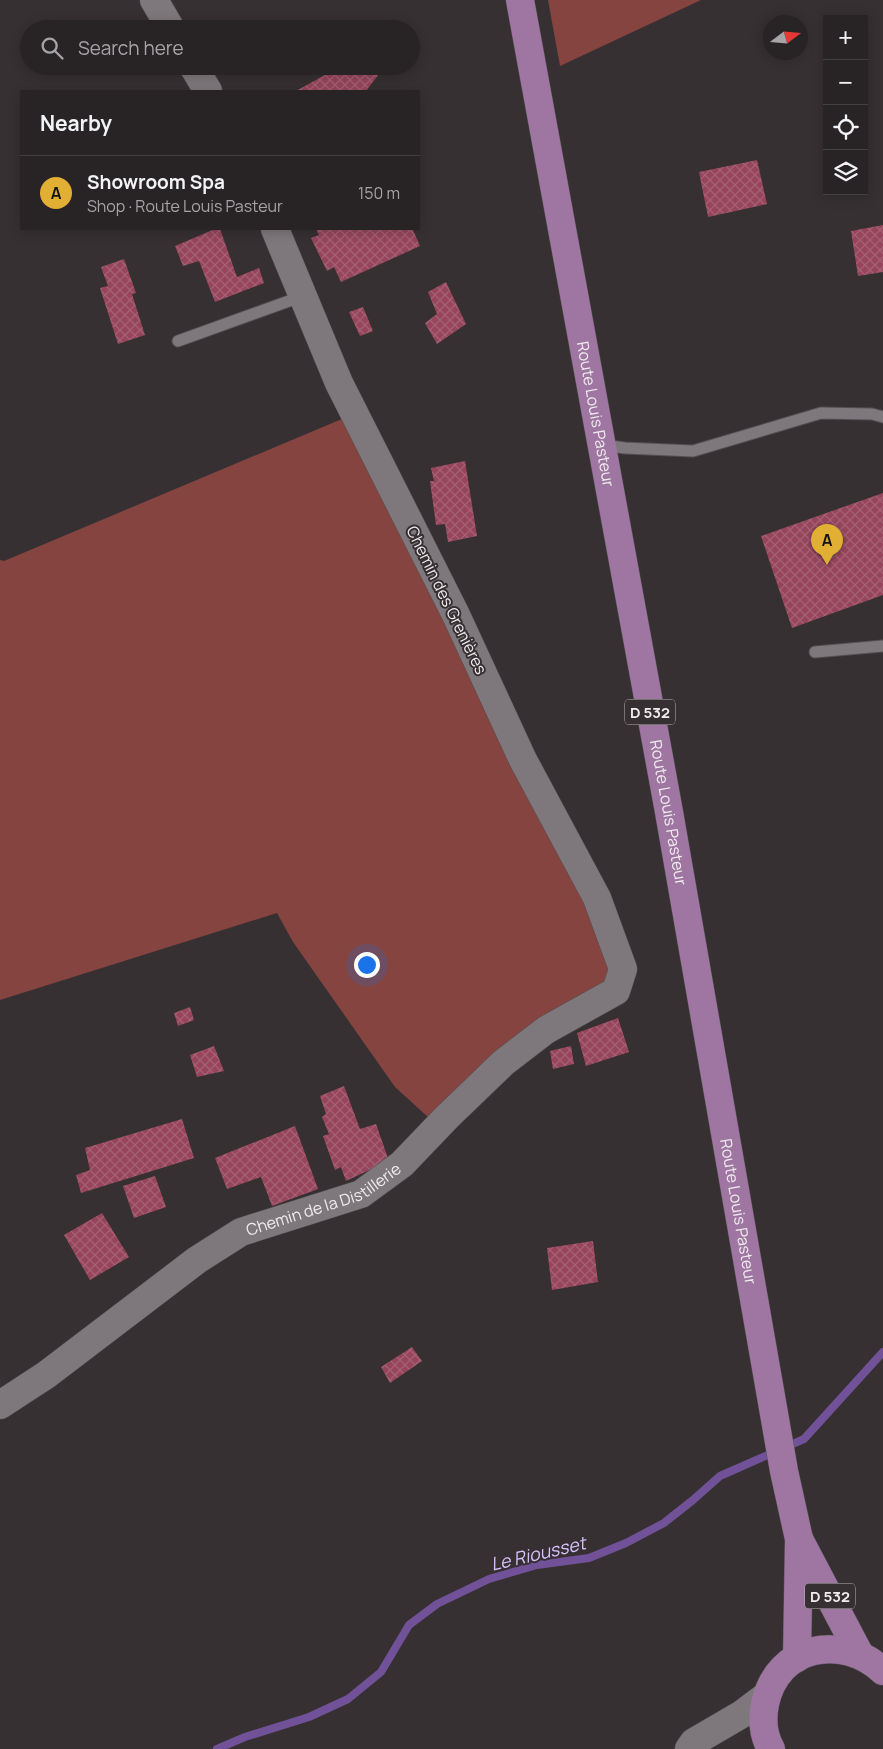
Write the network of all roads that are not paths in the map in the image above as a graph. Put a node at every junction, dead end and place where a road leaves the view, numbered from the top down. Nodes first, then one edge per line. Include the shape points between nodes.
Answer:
1 (154, 0) edge
2 (520, 0) edge
3 (166, 20) edge
4 (198, 75) edge
5 (207, 90) edge
6 (275, 230) edge
7 (303, 296) junction
8 (178, 341) dead end
9 (883, 417) edge
10 (601, 445) junction
11 (883, 646) edge
12 (815, 652) dead end
13 (623, 969) joint
14 (0, 1405) edge
15 (799, 1539) junction
16 (860, 1655) junction
17 (797, 1658) junction
18 (883, 1671) edge
19 (766, 1696) junction
20 (689, 1749) edge
21 (771, 1749) edge

1 - 3 street
2 - 10 main road, Route Louis Pasteur / D 532
4 - 5 street
6 - 7 street, Chemin des Grenières
7 - 8 lane
7 - 13 street, Chemin des Grenières via 339,384 456,615 523,760 597,898
9 - 10 lane via 821,413 693,451
10 - 15 main road, Route Louis Pasteur / D 532 via 784,1471
11 - 12 lane
13 - 14 street, Chemin de la Distillerie via 616,990 546,1030 502,1063 402,1164 361,1194 241,1232 197,1260 46,1375
15 - 16 main road, Route Louis Pasteur / D 532
15 - 17 main road, Route Louis Pasteur / D 532
16 - 17 main road via 828,1649 812,1651
16 - 18 main road
17 - 19 main road via 783,1668
19 - 20 street via 694,1742
19 - 21 main road via 764,1728

